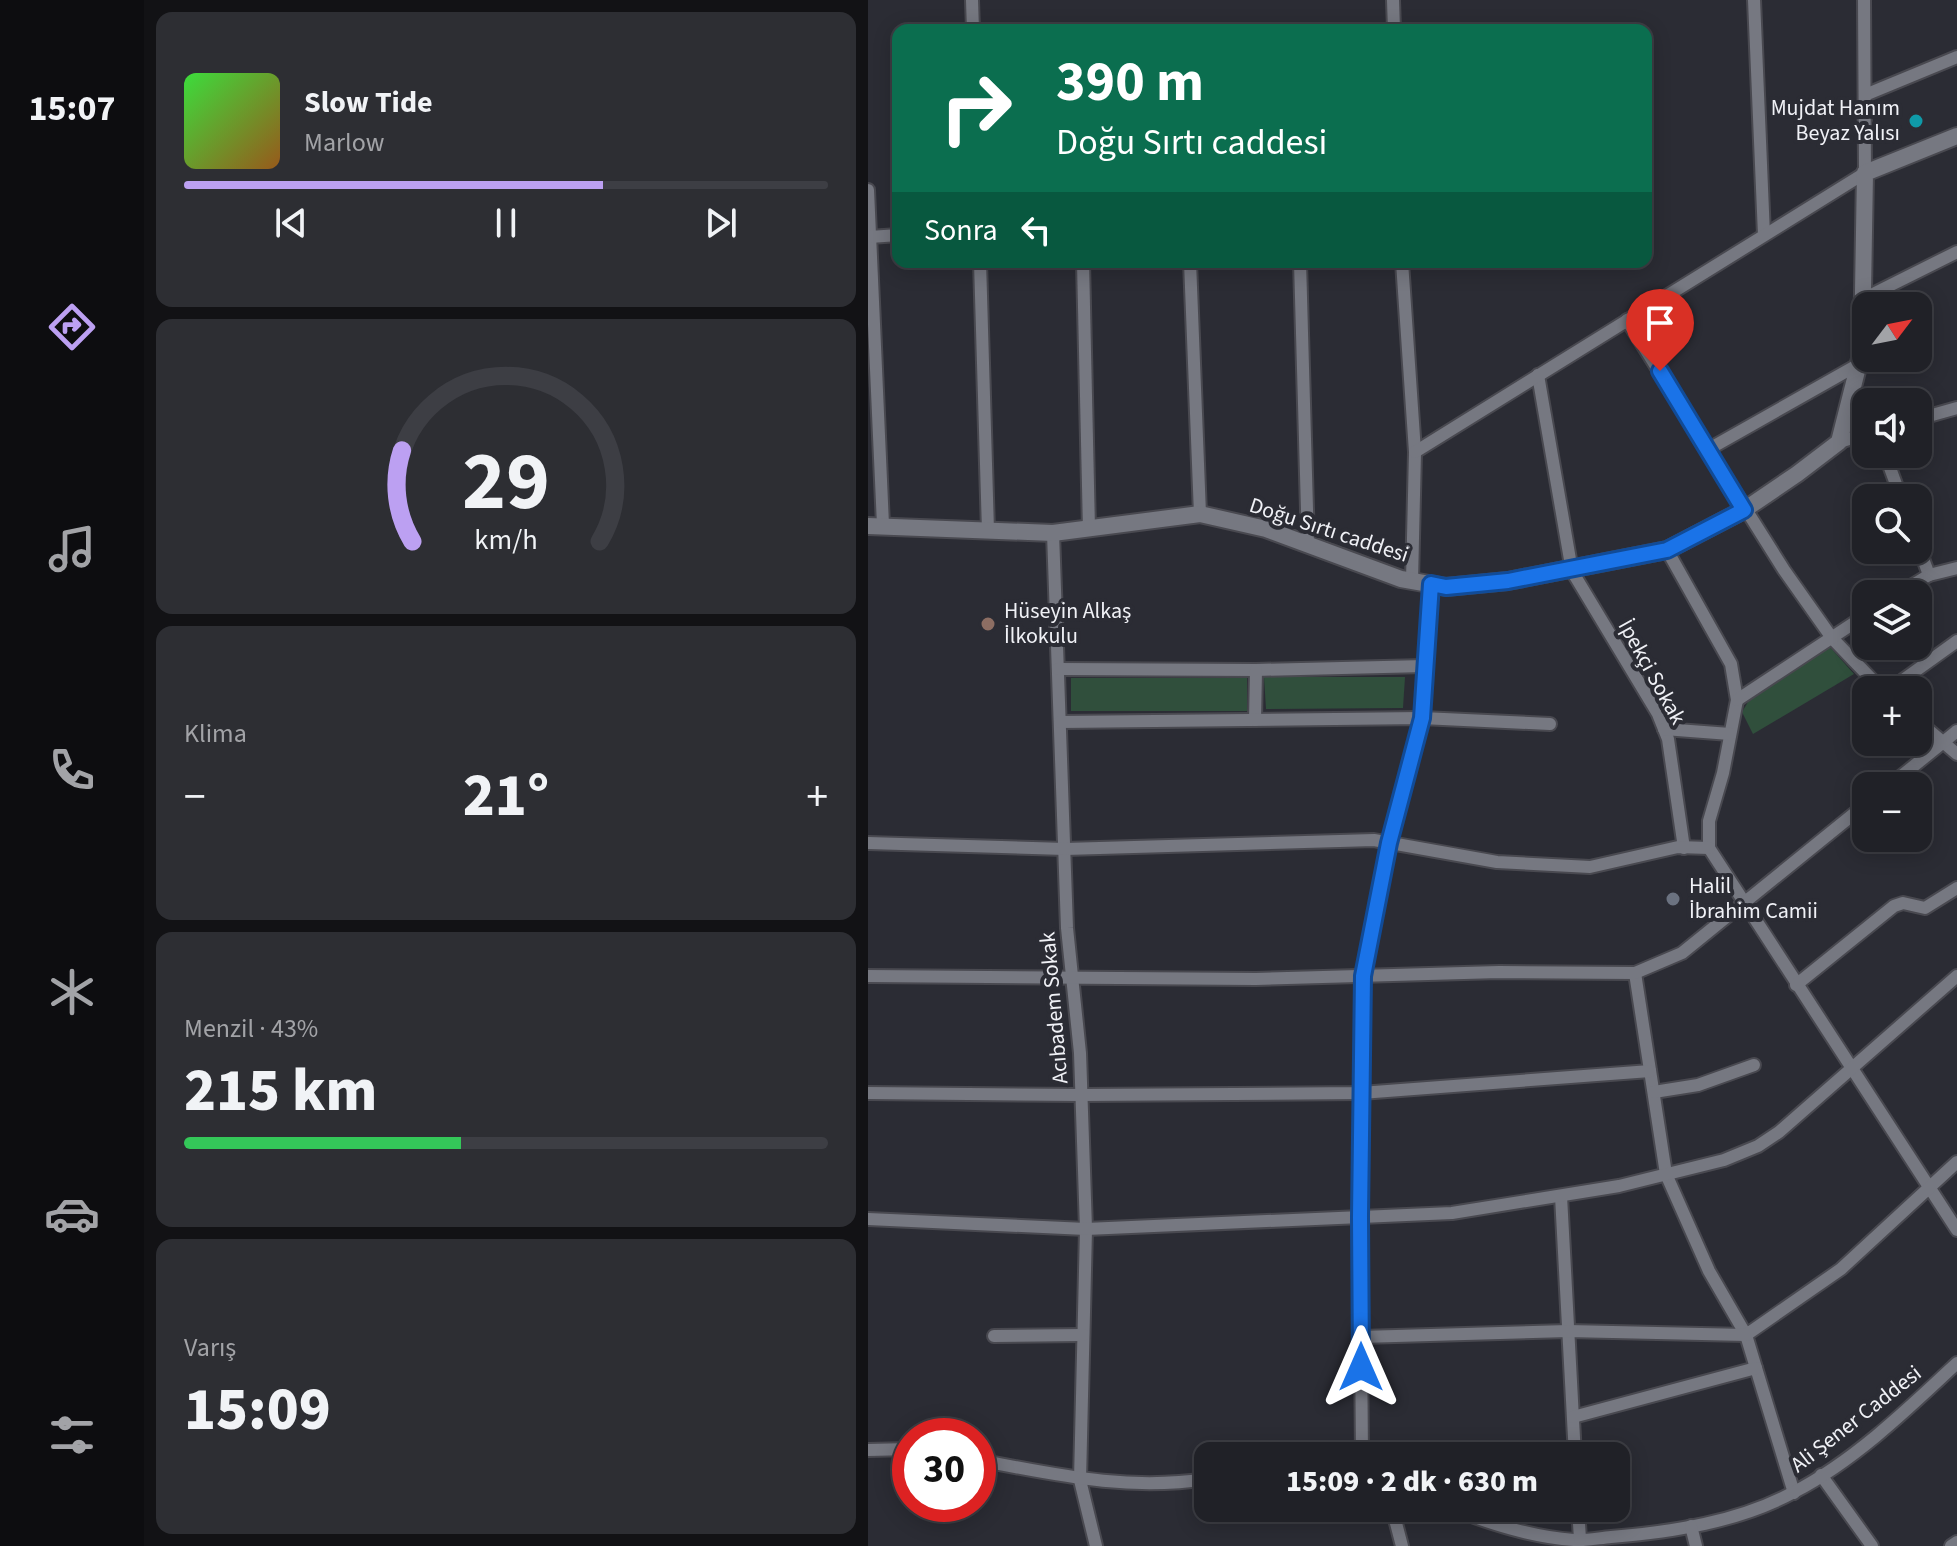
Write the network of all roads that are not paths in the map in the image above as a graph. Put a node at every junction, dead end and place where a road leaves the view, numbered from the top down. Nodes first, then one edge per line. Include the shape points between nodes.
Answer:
1 (972, 0) edge
2 (1393, 0) edge
3 (1754, 0) edge
4 (1864, 0) edge
5 (973, 24) edge
6 (1394, 24) edge
7 (1957, 57) edge
8 (1865, 95) junction
9 (1957, 136) edge
10 (1865, 173) junction
11 (868, 190) edge
12 (892, 235) edge
13 (1764, 235) junction
14 (870, 237) junction
15 (1957, 252) edge
16 (980, 268) edge
17 (1083, 268) edge
18 (1190, 268) edge
19 (1300, 268) edge
20 (1402, 268) edge
21 (1863, 292) edge
22 (1877, 292) edge
23 (1627, 320) junction
24 (1852, 368) edge
25 (1858, 372) edge
26 (1538, 375) junction
27 (873, 402) edge
28 (1957, 408) edge
29 (1932, 415) edge
30 (1852, 438) edge
31 (1839, 442) junction
32 (1709, 449) junction
33 (1415, 452) junction
34 (1744, 510) junction
35 (1200, 514) junction
36 (876, 526) edge
37 (1089, 530) junction
38 (988, 531) junction
39 (1053, 533) junction
40 (1308, 545) junction
41 (1667, 550) junction
42 (1925, 564) edge
43 (1957, 568) edge
44 (1572, 571) junction
45 (1929, 575) junction
46 (1921, 580) edge
47 (1412, 581) junction
48 (1431, 584) junction
49 (1852, 624) edge
50 (1832, 638) junction
51 (1957, 641) edge
52 (1425, 666) junction
53 (1058, 669) junction
54 (1256, 670) junction
55 (1869, 676) edge
56 (1908, 676) edge
57 (1737, 700) junction
58 (1422, 718) junction
59 (1255, 720) junction
60 (1060, 722) junction
61 (1550, 724) dead end
62 (1664, 729) junction
63 (1957, 731) edge
64 (1932, 733) edge
65 (1730, 734) junction
66 (1943, 742) junction
67 (1957, 754) edge
68 (1906, 772) edge
69 (1852, 815) edge
70 (868, 843) edge
71 (1389, 843) junction
72 (1684, 848) junction
73 (1709, 848) junction
74 (1065, 849) junction
75 (1957, 888) edge
76 (1743, 904) junction
77 (1635, 973) junction
78 (868, 976) edge
79 (1363, 976) junction
80 (1957, 976) edge
81 (1073, 977) junction
82 (1796, 985) junction
83 (1754, 1065) dead end
84 (1850, 1068) junction
85 (1650, 1071) junction
86 (1654, 1092) junction
87 (868, 1093) edge
88 (1361, 1093) junction
89 (1081, 1095) junction
90 (1957, 1162) edge
91 (1666, 1174) junction
92 (1928, 1187) junction
93 (1561, 1196) junction
94 (1360, 1217) junction
95 (868, 1220) edge
96 (1086, 1229) junction
97 (1957, 1230) edge
98 (1568, 1331) junction
99 (1083, 1335) junction
100 (1746, 1335) junction
101 (994, 1336) dead end
102 (1361, 1337) junction
103 (1957, 1363) edge
104 (1756, 1368) junction
105 (1573, 1417) junction
106 (1362, 1442) edge
107 (1574, 1442) edge
108 (892, 1449) edge
109 (868, 1450) edge
110 (996, 1464) edge
111 (1821, 1475) junction
112 (1080, 1480) junction
113 (1194, 1481) edge
114 (1794, 1493) junction
115 (1396, 1522) edge
116 (1485, 1522) edge
117 (1579, 1522) edge
118 (1691, 1526) junction
119 (1580, 1539) junction
120 (1957, 1542) edge
121 (1096, 1546) edge
122 (1402, 1546) edge
123 (1696, 1546) edge
124 (1872, 1546) edge
125 (1951, 1546) edge

1 - 5 street
2 - 6 street
3 - 13 street
4 - 8 street
7 - 8 street
8 - 10 street
9 - 10 street
10 - 13 street
10 - 21 street
11 - 14 street
12 - 14 street
13 - 23 street
14 - 27 street
15 - 22 street
16 - 38 street
17 - 37 street
18 - 35 street
19 - 40 street
20 - 33 street
23 - 26 street
23 - 32 street
24 - 32 street
25 - 31 street
26 - 33 street
26 - 44 street
27 - 36 street
28 - 29 street
30 - 31 street
31 - 34 street, Doğu Sırtı caddesi
32 - 34 street
33 - 47 street
34 - 41 street, Doğu Sırtı caddesi
34 - 50 street
35 - 37 street, Doğu Sırtı caddesi
35 - 40 street, Doğu Sırtı caddesi
36 - 38 street, Doğu Sırtı caddesi
37 - 39 street, Doğu Sırtı caddesi
38 - 39 street, Doğu Sırtı caddesi
39 - 53 street, Acıbadem Sokak
40 - 47 street, Doğu Sırtı caddesi
41 - 44 street, Doğu Sırtı caddesi
41 - 57 street via 1731,664
42 - 45 street
43 - 45 street
44 - 48 street, Doğu Sırtı caddesi via 1446,587
44 - 62 street, İpekçi Sokak
45 - 46 street
47 - 48 street, Doğu Sırtı caddesi
48 - 52 street
49 - 50 street
50 - 55 street
50 - 57 street
51 - 56 street
52 - 54 street
52 - 58 street
53 - 54 street
53 - 60 street, Acıbadem Sokak
54 - 59 street
57 - 65 street
58 - 59 street
58 - 61 street
58 - 71 street
59 - 60 street
60 - 74 street, Acıbadem Sokak
62 - 65 street
62 - 72 street, İpekçi Sokak
63 - 66 street
64 - 66 street
65 - 73 street via 1709,821
66 - 67 street
66 - 68 street
69 - 76 street
70 - 74 street
71 - 72 street via 1497,862 1590,867
71 - 74 street
71 - 79 street
72 - 73 street
73 - 76 street
74 - 81 street, Acıbadem Sokak
75 - 82 street via 1925,908 1894,906
76 - 77 street via 1682,953
76 - 82 street
77 - 79 street
77 - 85 street
78 - 81 street
79 - 81 street
79 - 88 street
80 - 84 street
81 - 89 street, Acıbadem Sokak
82 - 84 street
83 - 86 street via 1698,1085
84 - 91 street via 1758,1146
84 - 92 street
85 - 86 street
85 - 88 street
86 - 91 street
87 - 89 street
88 - 89 street
88 - 94 street
89 - 96 street, Acıbadem Sokak
90 - 92 street
91 - 93 street
91 - 100 street via 1709,1271
92 - 97 street
92 - 100 street via 1841,1269
93 - 94 street via 1452,1213
93 - 98 street
94 - 96 street
94 - 102 street
95 - 96 street
96 - 99 street, Acıbadem Sokak
98 - 100 street
98 - 102 street
98 - 105 street
99 - 101 street
99 - 112 street, Acıbadem Sokak
100 - 104 street
102 - 106 street
103 - 111 street, Ali Şener Caddesi
104 - 105 street
104 - 114 street
105 - 107 street
108 - 109 street
110 - 112 street
111 - 114 street, Ali Şener Caddesi
111 - 124 street
112 - 113 street via 1167,1485
112 - 121 street, Acıbadem Sokak
114 - 118 street, Ali Şener Caddesi
115 - 122 street
116 - 119 street, Ali Şener Caddesi
117 - 119 street
118 - 119 street, Ali Şener Caddesi
118 - 123 street
120 - 125 street

